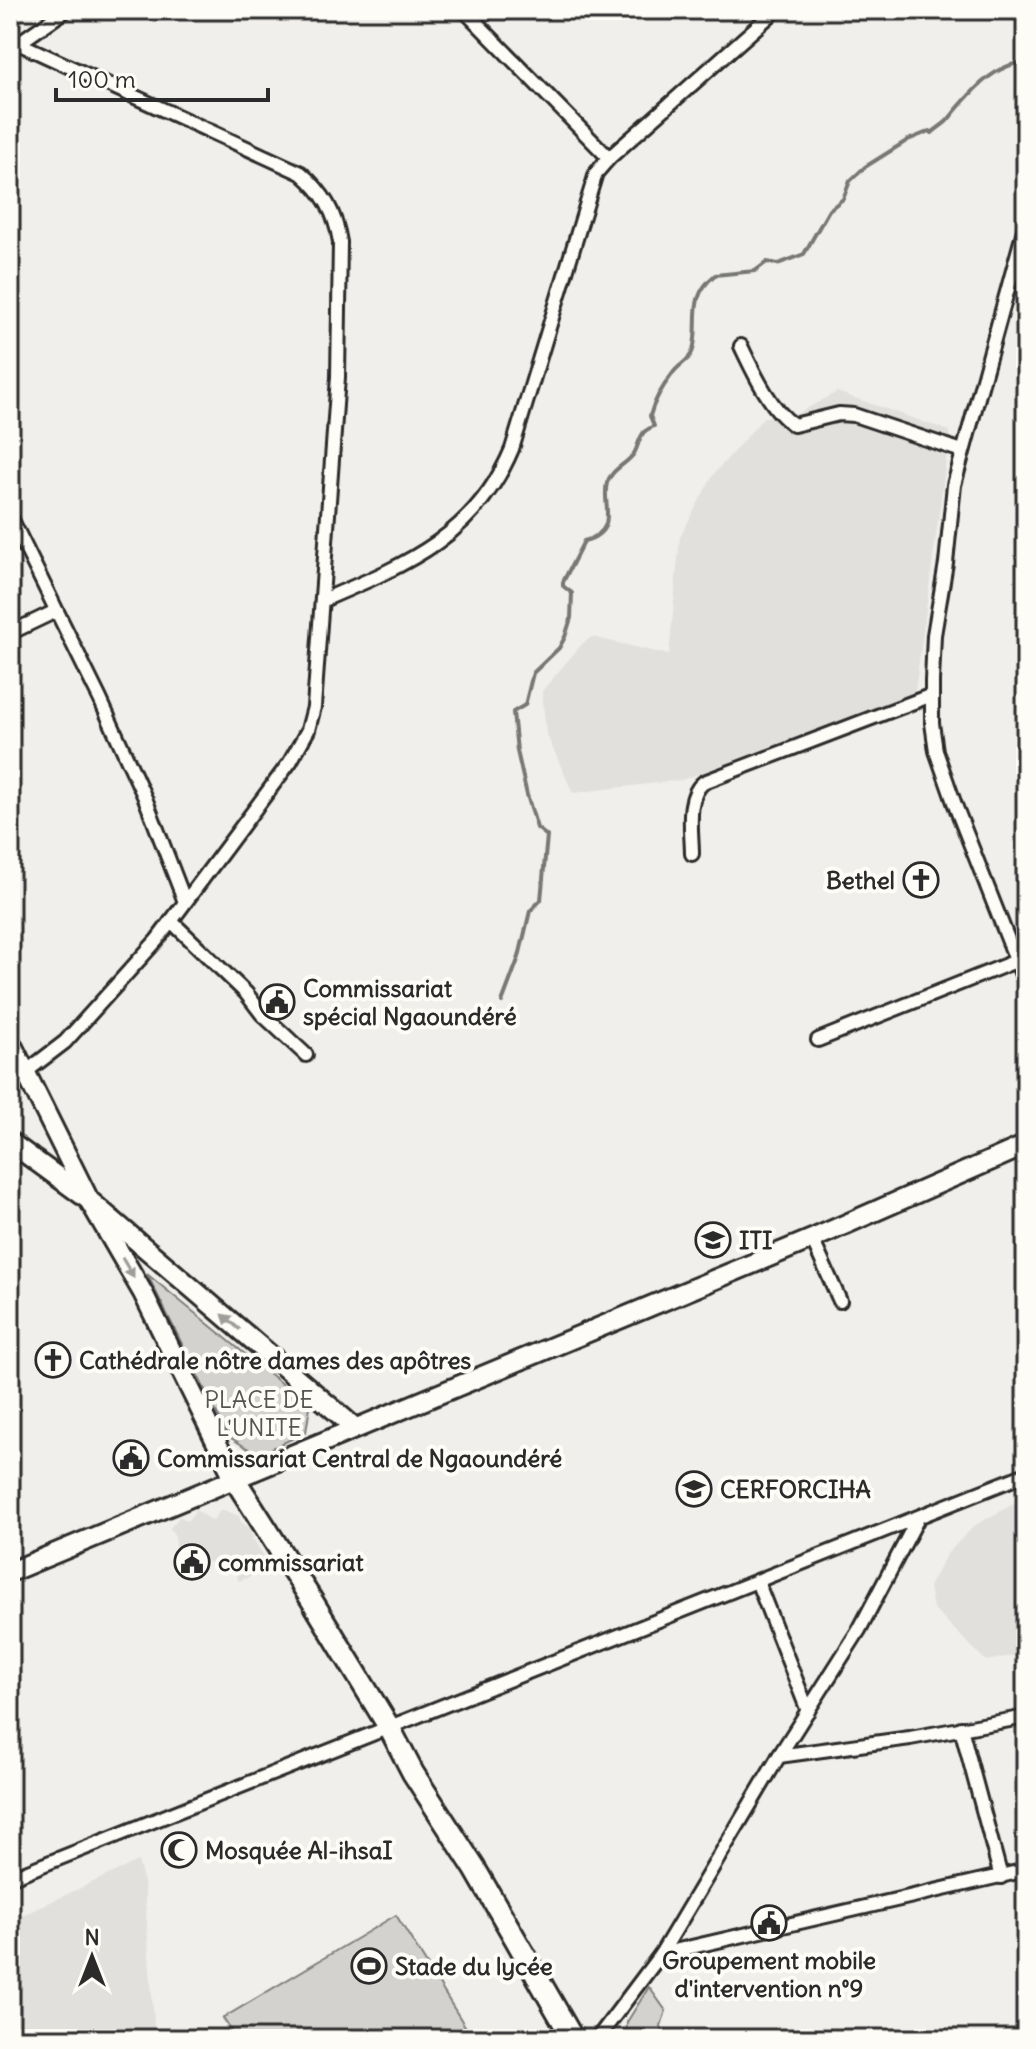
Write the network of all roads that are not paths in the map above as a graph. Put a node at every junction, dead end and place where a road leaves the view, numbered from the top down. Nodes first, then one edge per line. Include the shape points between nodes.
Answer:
1 (66, 10) edge
2 (464, 10) edge
3 (776, 10) edge
4 (15, 47) edge
5 (609, 158) junction
6 (1026, 223) edge
7 (741, 346) dead end
8 (962, 451) junction
9 (10, 516) edge
10 (323, 600) junction
11 (56, 611) junction
12 (10, 633) edge
13 (932, 695) junction
14 (692, 854) dead end
15 (185, 902) junction
16 (171, 921) junction
17 (1016, 961) junction
18 (1026, 985) edge
19 (818, 1040) dead end
20 (10, 1041) edge
21 (306, 1055) dead end
22 (17, 1078) edge
23 (10, 1142) edge
24 (1026, 1145) edge
25 (89, 1200) junction
26 (812, 1239) junction
27 (840, 1301) dead end
28 (354, 1427) junction
29 (1026, 1474) edge
30 (234, 1478) junction
31 (918, 1518) junction
32 (10, 1572) edge
33 (757, 1581) junction
34 (808, 1711) junction
35 (1026, 1717) edge
36 (389, 1727) junction
37 (961, 1728) junction
38 (779, 1756) junction
39 (1026, 1870) edge
40 (1001, 1877) junction
41 (10, 1878) edge
42 (661, 1954) junction
43 (600, 2038) edge
44 (573, 2039) edge

1 - 4 street
2 - 5 street
3 - 5 street
4 - 10 street via 301,173 330,205 340,242 338,377
5 - 10 street via 588,194 512,449 491,491 457,528 425,552
6 - 8 street
7 - 8 street via 757,379 794,425 854,415
8 - 13 street via 934,635
9 - 11 street
10 - 15 street via 308,730
11 - 12 street
11 - 15 street via 145,798
13 - 14 street via 704,782 692,798
13 - 17 street via 936,751
15 - 16 street
16 - 21 street
16 - 22 street via 65,1042
17 - 18 street
17 - 19 street
20 - 22 main road
22 - 25 main road
23 - 25 main road
24 - 26 main road
28 -> 25 main road
25 -> 30 main road via 143,1293
26 - 27 street
26 - 28 main road
28 - 30 main road
29 - 31 street
30 - 32 main road
30 - 36 main road
31 - 33 street
31 - 34 street via 859,1630
33 - 34 street
33 - 36 street
34 - 38 street
35 - 37 street
36 - 41 street
36 - 44 main road
37 - 38 street
37 - 40 street
38 - 42 street
39 - 40 street
40 - 42 street
42 - 43 street

